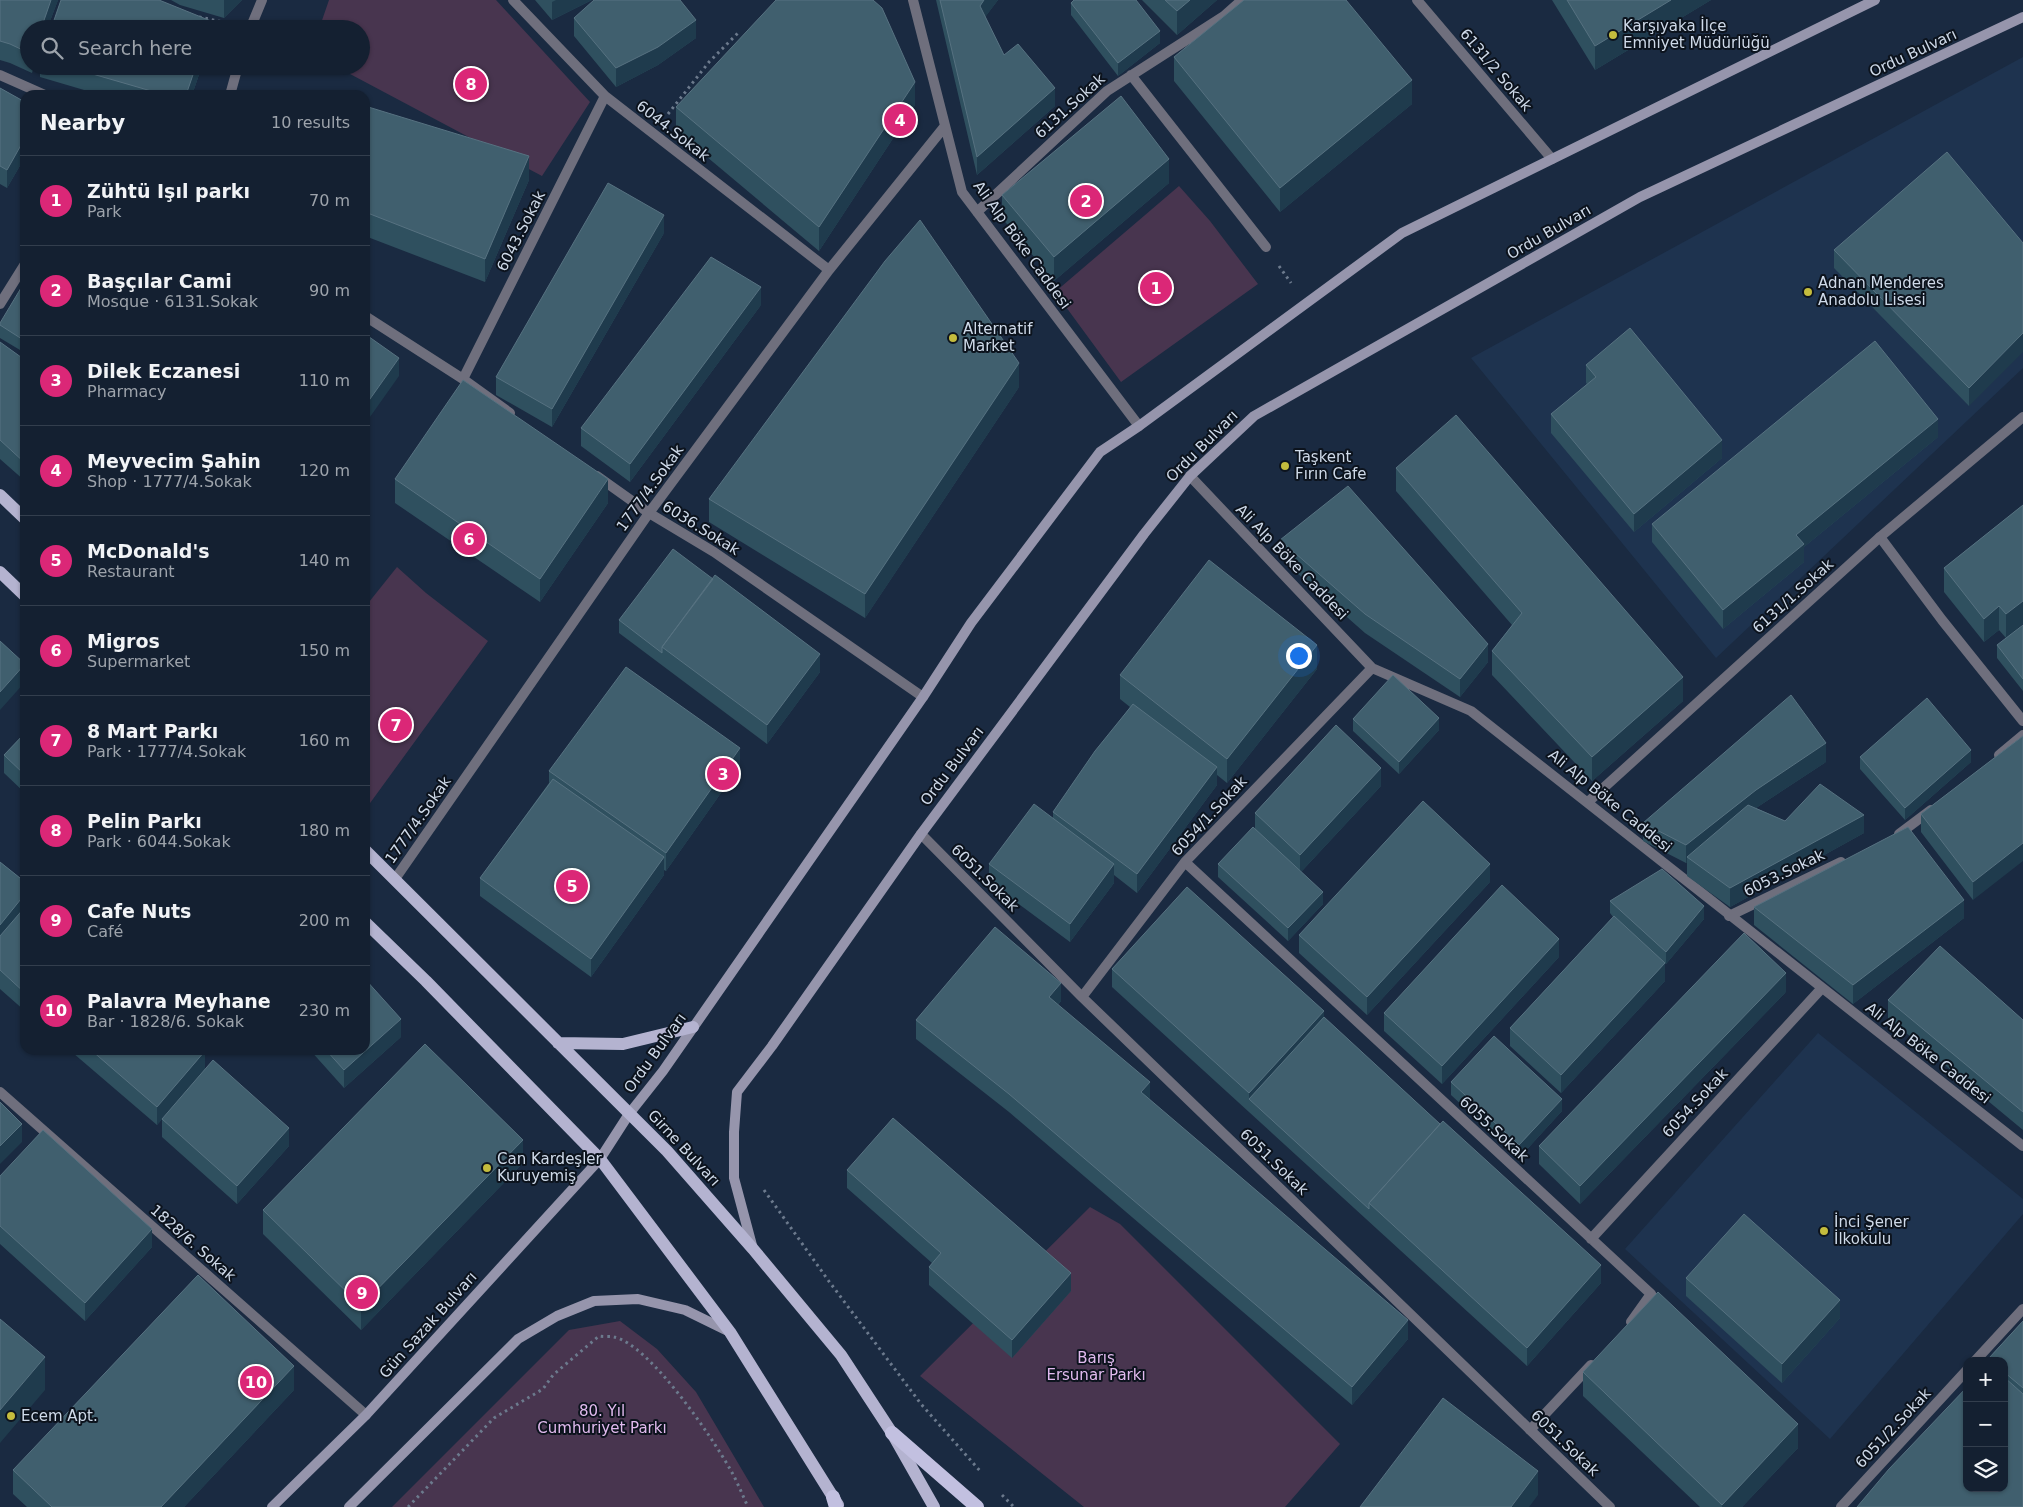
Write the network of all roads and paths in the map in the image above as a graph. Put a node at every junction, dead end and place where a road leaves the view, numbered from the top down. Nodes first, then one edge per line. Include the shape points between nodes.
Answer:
1 (262, 0) edge
2 (512, 0) edge
3 (914, 0) edge
4 (1242, 0) edge
5 (1417, 0) edge
6 (1875, 0) edge
7 (192, 16) edge
8 (2023, 18) edge
9 (210, 20) edge
10 (254, 20) edge
11 (738, 33) dead end
12 (0, 75) edge
13 (236, 75) edge
14 (1131, 75) junction
15 (33, 90) edge
16 (231, 90) edge
17 (605, 96) junction
18 (945, 126) junction
19 (652, 134) junction
20 (1552, 159) junction
21 (977, 212) junction
22 (1266, 247) joint
23 (829, 270) junction
24 (20, 272) edge
25 (1305, 303) junction
26 (0, 304) edge
27 (370, 319) edge
28 (463, 379) junction
29 (2023, 418) edge
30 (520, 420) edge
31 (1139, 426) junction
32 (592, 472) edge
33 (1190, 476) junction
34 (0, 495) edge
35 (648, 513) junction
36 (20, 514) edge
37 (1880, 537) junction
38 (0, 572) edge
39 (20, 591) edge
40 (1372, 668) junction
41 (923, 697) junction
42 (2023, 721) edge
43 (2023, 735) edge
44 (1993, 759) edge
45 (1941, 801) edge
46 (1588, 802) junction
47 (921, 834) junction
48 (1887, 840) edge
49 (370, 855) edge
50 (1852, 857) edge
51 (1185, 862) junction
52 (395, 879) junction
53 (1729, 916) junction
54 (370, 927) edge
55 (1822, 988) junction
56 (1082, 997) junction
57 (693, 1027) junction
58 (558, 1043) junction
59 (0, 1092) edge
60 (629, 1114) junction
61 (2023, 1146) edge
62 (600, 1159) junction
63 (734, 1166) junction
64 (1591, 1239) junction
65 (754, 1249) junction
66 (2023, 1309) edge
67 (1624, 1330) edge
68 (730, 1332) junction
69 (1979, 1357) edge
70 (1597, 1358) edge
71 (1963, 1374) edge
72 (366, 1415) junction
73 (1530, 1430) junction
74 (892, 1433) junction
75 (985, 1477) dead end
76 (998, 1492) dead end
77 (836, 1504) edge
78 (272, 1507) edge
79 (349, 1507) edge
80 (408, 1507) edge
81 (748, 1507) edge
82 (934, 1507) edge
83 (977, 1507) edge
84 (1014, 1507) edge
85 (1610, 1507) edge
86 (1841, 1507) edge

1 - 10 street
2 - 17 street, 6044.Sokak
3 - 18 street, Ali Alp Böke Caddesi
4 - 14 street, 6131.Sokak via 1224,16
5 - 20 street, 6131/2 Sokak
6 - 20 main road, Ordu Bulvarı
7 - 9 path
8 - 33 main road, Ordu Bulvarı via 1640,197 1254,416
11 - 19 path via 709,62
12 - 15 street
13 - 16 street
14 - 21 street, 6131.Sokak via 1107,90
14 - 22 street
17 - 19 street, 6044.Sokak
17 - 28 street, 6043.Sokak
18 - 21 street, Ali Alp Böke Caddesi via 962,192
18 - 23 street, 1777/4.Sokak
19 - 23 street, 6044.Sokak
20 - 25 main road, Ordu Bulvarı via 1402,233
21 - 31 street, Ali Alp Böke Caddesi
22 - 25 path
23 - 35 street, 1777/4.Sokak
24 - 26 street
25 - 31 main road, Ordu Bulvarı
27 - 28 street
28 - 30 street
29 - 37 street, 6131/1.Sokak
31 - 41 main road, Ordu Bulvarı via 1100,452 971,622
32 - 35 street, 6036.Sokak
33 - 40 street, Ali Alp Böke Caddesi
33 - 47 main road, Ordu Bulvarı via 1138,541
34 - 36 main road
35 - 41 street, 6036.Sokak via 714,552
35 - 52 street, 1777/4.Sokak
37 - 42 street
37 - 46 street, 6131/1.Sokak
38 - 39 main road
40 - 46 street, Ali Alp Böke Caddesi via 1470,710
40 - 51 street, 6054/1.Sokak
41 - 57 main road, Ordu Bulvarı
43 - 44 street
45 - 48 street via 1904,831
46 - 53 street, Ali Alp Böke Caddesi
47 - 56 street, 6051.Sokak
47 - 63 main road, Ordu Bulvarı via 737,1092
49 - 52 main road, Girne Bulvarı
50 - 53 street, 6053.Sokak
51 - 56 street, 6054/1.Sokak
51 - 64 street, 6055.Sokak
52 - 58 main road, Girne Bulvarı
53 - 55 street, Ali Alp Böke Caddesi
54 - 62 main road
55 - 61 street, Ali Alp Böke Caddesi
55 - 64 street, 6054.Sokak
56 - 73 street, 6051.Sokak
57 - 58 main road via 623,1044
57 - 60 main road, Ordu Bulvarı
58 - 60 main road, Girne Bulvarı
59 - 72 street, 1828/6. Sokak
60 - 62 main road, Ordu Bulvarı
60 - 65 main road, Girne Bulvarı via 667,1150
62 - 68 main road
62 - 72 main road, Gün Sazak Bulvarı
63 - 65 main road, Ordu Bulvarı via 734,1178
63 - 75 path via 762,1186 921,1404
64 - 67 street, 6055.Sokak via 1651,1294
65 - 74 main road, Girne Bulvarı via 841,1355
66 - 69 street
68 - 77 main road
68 - 79 main road via 685,1310 638,1299 594,1301 557,1316 518,1339
70 - 73 street
71 - 86 street, 6051/2.Sokak
72 - 78 main road, Gün Sazak Bulvarı
73 - 85 street, 6051.Sokak
74 - 82 main road, Girne Bulvarı
74 - 83 highway
76 - 84 path
80 - 81 path via 494,1418 543,1389 553,1375 583,1349 599,1336 607,1336 634,1347 664,1376 699,1420 730,1469

